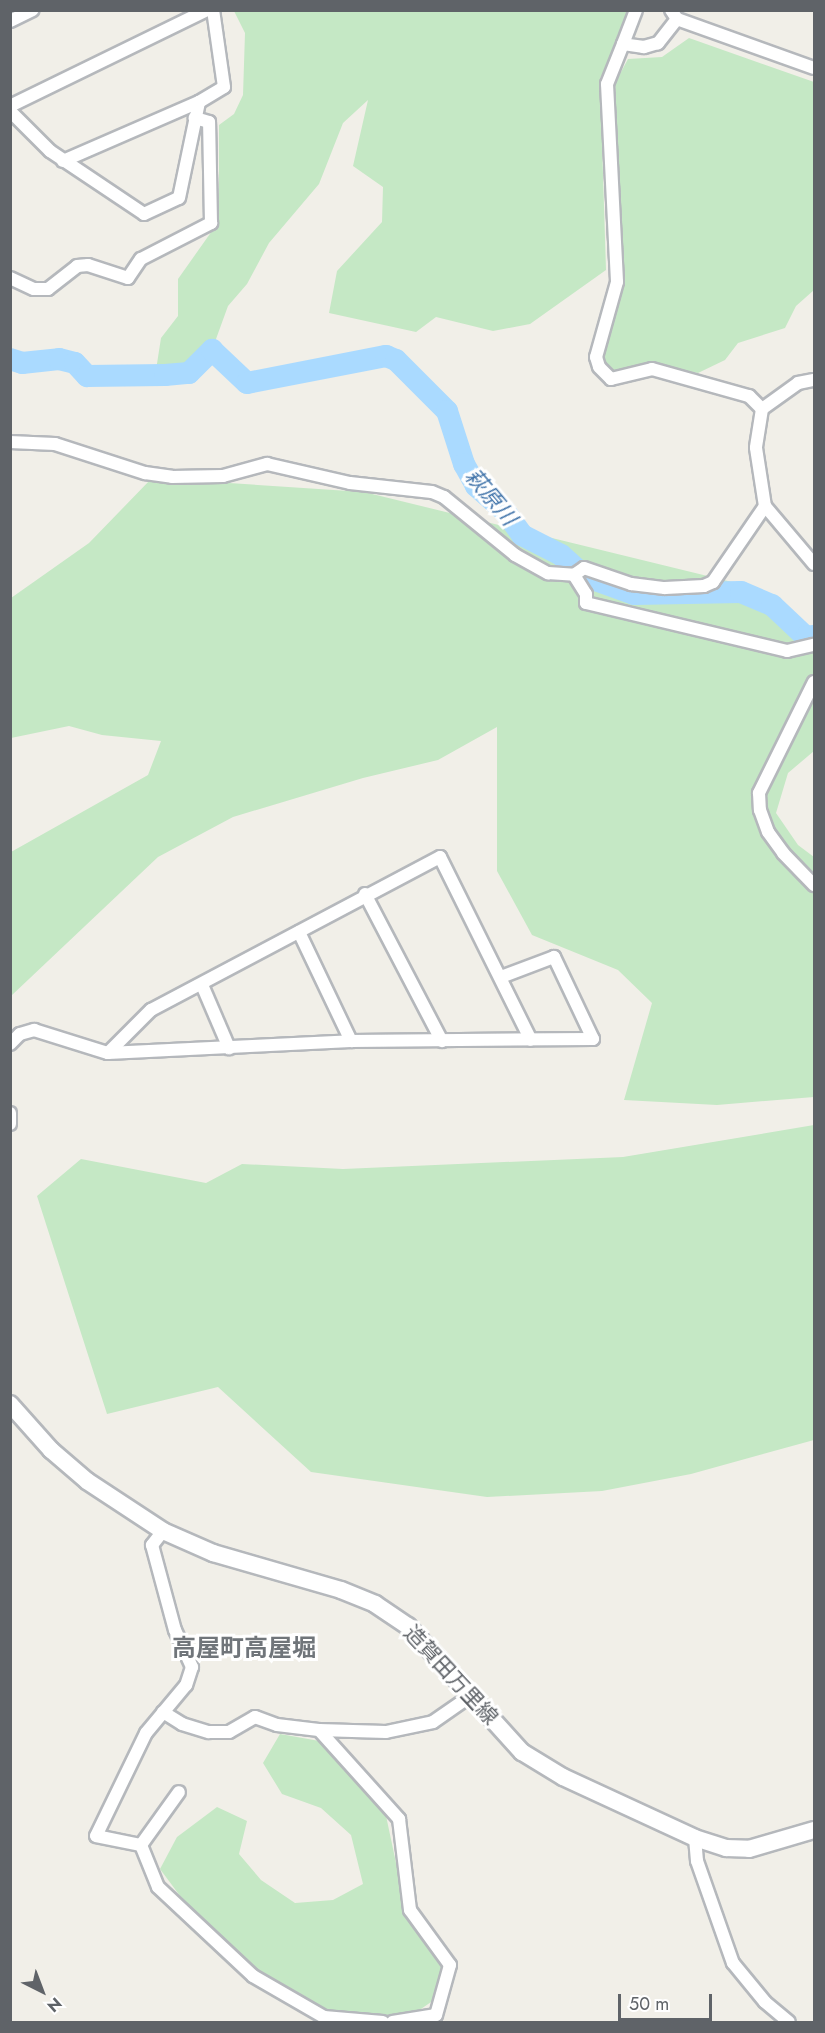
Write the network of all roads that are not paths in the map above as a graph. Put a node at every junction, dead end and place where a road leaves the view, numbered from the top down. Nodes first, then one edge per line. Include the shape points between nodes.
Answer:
1 (33, 10) edge
2 (207, 10) edge
3 (213, 10) edge
4 (636, 10) edge
5 (674, 15) edge
6 (10, 21) edge
7 (623, 44) junction
8 (814, 68) edge
9 (199, 102) junction
10 (10, 106) edge
11 (10, 111) edge
12 (195, 118) junction
13 (63, 161) junction
14 (10, 278) edge
15 (814, 380) edge
16 (762, 409) junction
17 (10, 442) edge
18 (765, 506) junction
19 (814, 564) edge
20 (579, 572) junction
21 (814, 645) edge
22 (814, 682) edge
23 (814, 885) edge
24 (365, 894) junction
25 (299, 932) junction
26 (501, 977) junction
27 (202, 985) junction
28 (531, 1040) junction
29 (351, 1041) junction
30 (442, 1041) junction
31 (10, 1044) edge
32 (229, 1048) junction
33 (108, 1053) junction
34 (10, 1113) edge
35 (10, 1124) edge
36 (10, 1404) edge
37 (163, 1531) junction
38 (469, 1697) junction
39 (163, 1712) junction
40 (319, 1730) junction
41 (179, 1792) dead end
42 (814, 1830) edge
43 (695, 1838) junction
44 (141, 1845) junction
45 (383, 2022) edge
46 (393, 2022) edge
47 (789, 2022) edge

1 - 6 street
2 - 10 street
3 - 9 street via 224,87
4 - 7 street
5 - 7 street via 658,43
5 - 8 street
7 - 16 street via 607,84 617,282 598,344 599,368 611,379 652,369 673,374 749,396
9 - 12 street
9 - 13 street
11 - 13 street
12 - 13 street via 179,198 144,214
12 - 14 street via 209,122 211,223 141,259 128,278 88,265 78,266 48,289 34,290
15 - 16 street via 798,383
16 - 18 street via 756,448
17 - 20 street via 55,444 145,473 172,477 224,476 267,464 350,483 432,492 516,555 548,573
18 - 19 street
18 - 20 street via 720,573 704,586 665,588
20 - 21 street via 586,603 787,651
22 - 23 street via 759,793 768,831 783,854
24 - 25 street
24 - 26 street via 440,856
24 - 30 street
25 - 27 street
25 - 29 street
26 - 28 street
26 - 28 street via 554,957 593,1039
27 - 32 street
27 - 33 street via 151,1010
28 - 30 street
29 - 30 street
29 - 32 street
31 - 33 street via 20,1034 34,1030
32 - 33 street
34 - 35 street
36 - 37 main road, 造賀田万里線 via 51,1450 87,1481
37 - 38 main road, 造賀田万里線 via 213,1553 341,1590 375,1604 408,1626
37 - 39 street via 152,1545 175,1630 192,1667 186,1685
38 - 40 street via 447,1715 412,1729
38 - 43 main road, 造賀田万里線 via 522,1752 563,1777
39 - 40 street via 182,1724 209,1731 229,1732 255,1717 277,1725
39 - 44 street via 146,1733 96,1836
40 - 46 street via 399,1819 410,1910 450,1965 436,2015
41 - 44 street
42 - 43 main road, 造賀田万里線 via 749,1849 726,1848
43 - 47 street via 697,1861 733,1963 765,2002
44 - 45 street via 158,1887 253,1976 324,2016

